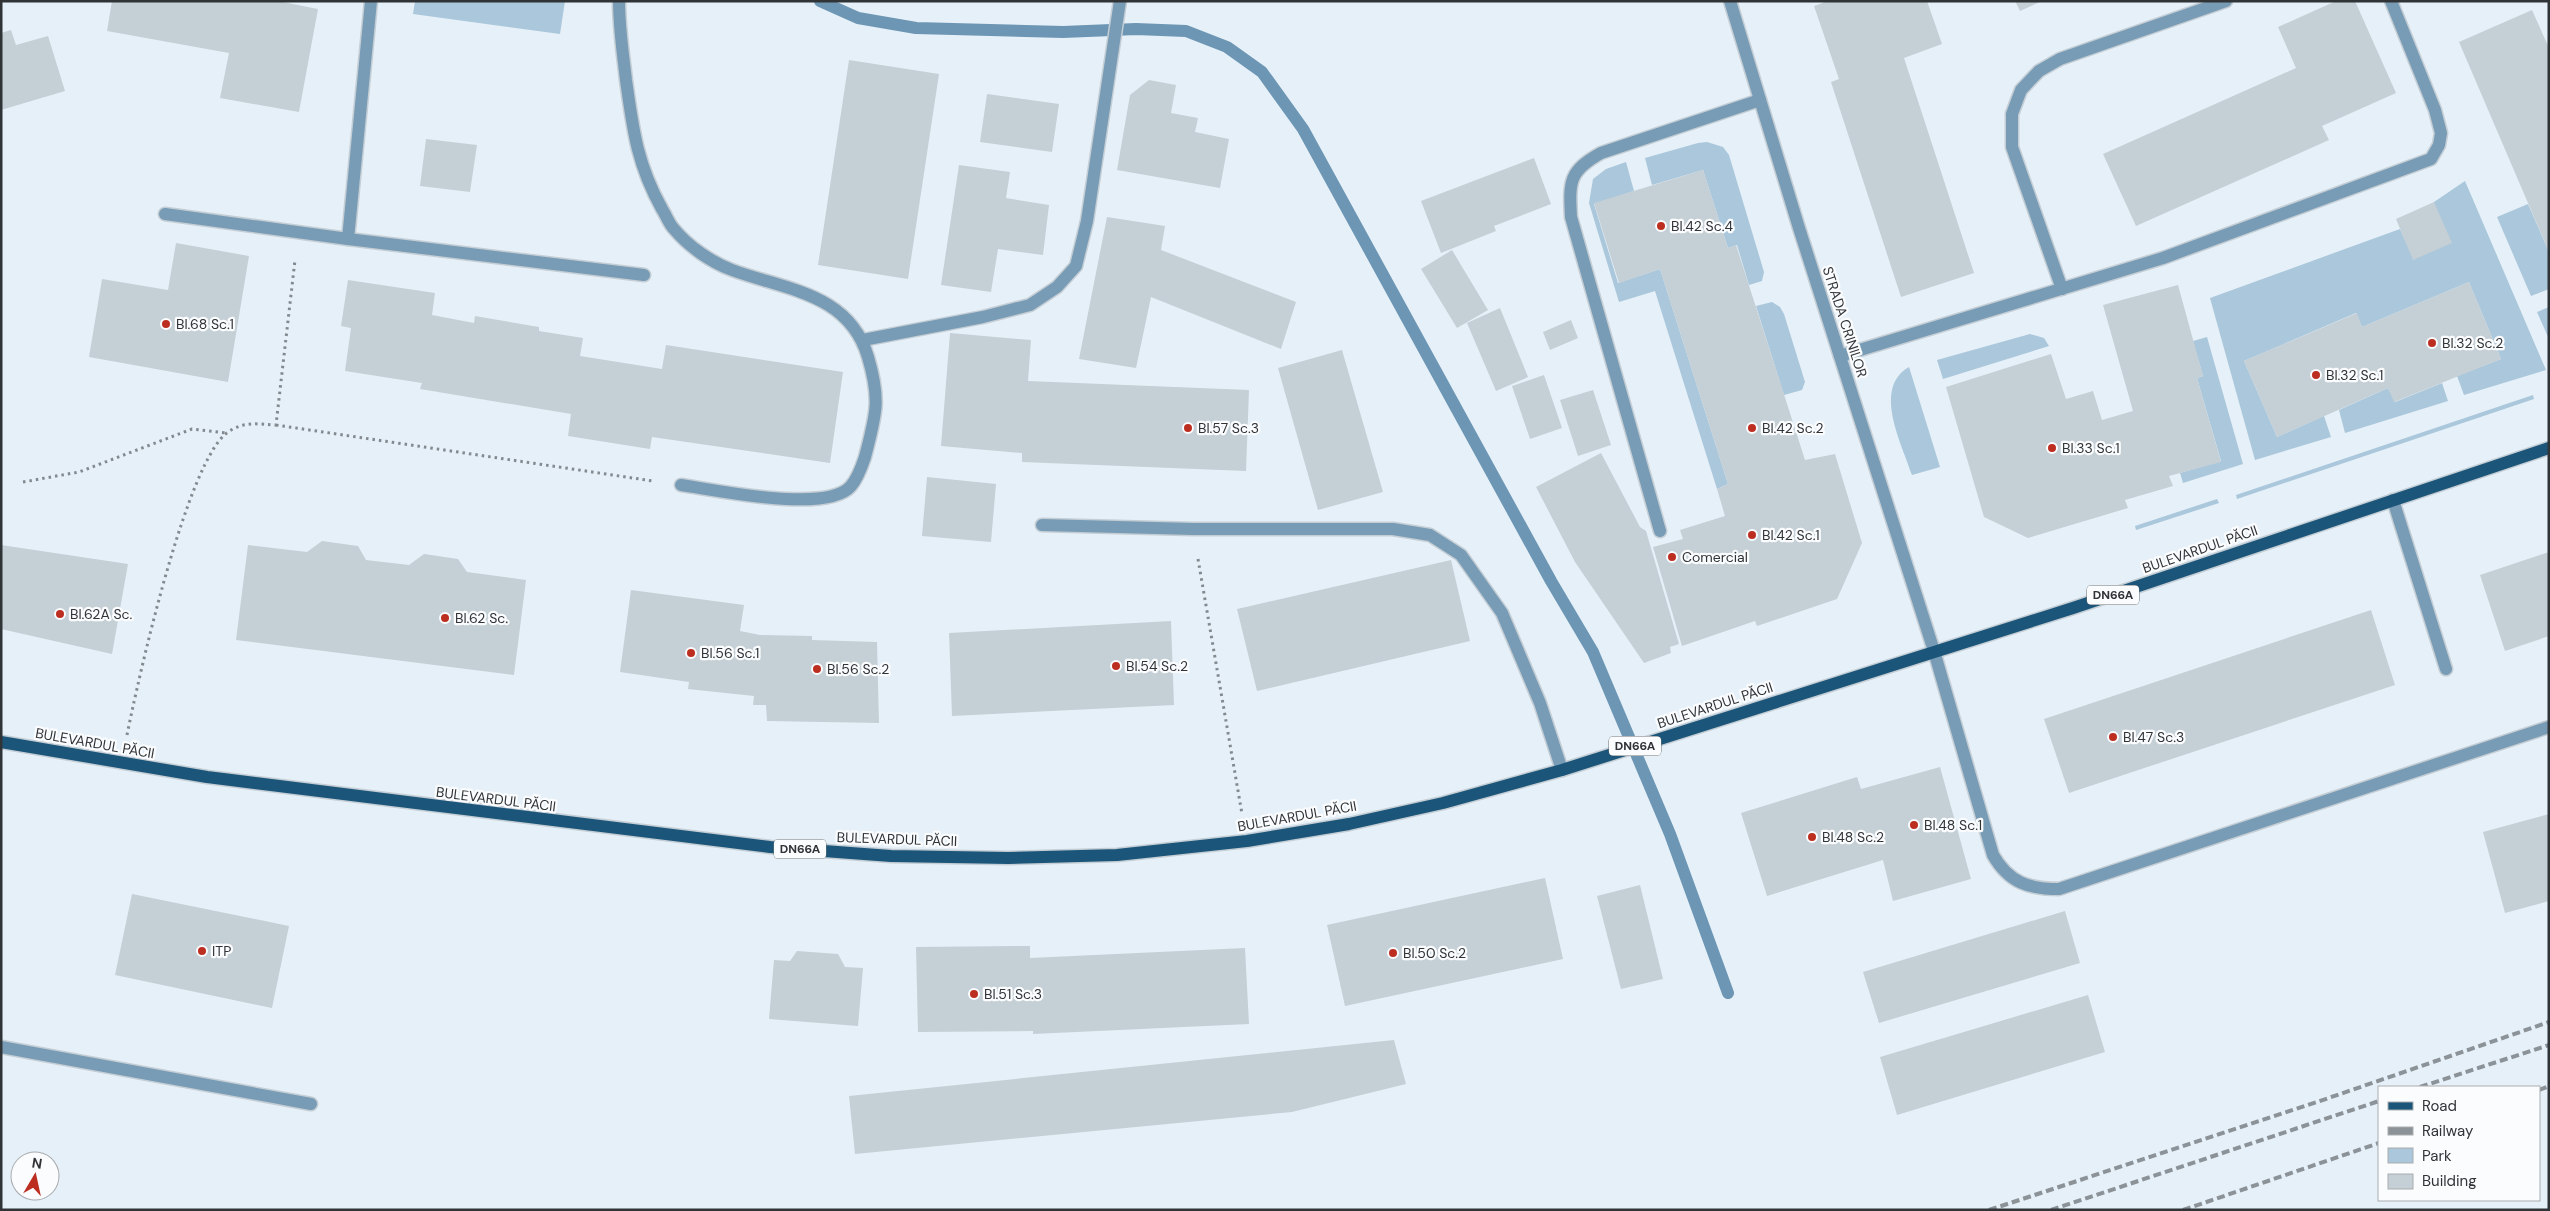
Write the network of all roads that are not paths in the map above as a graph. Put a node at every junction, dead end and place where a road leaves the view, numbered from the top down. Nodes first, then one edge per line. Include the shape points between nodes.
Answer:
1 (371, 1) edge
2 (619, 1) edge
3 (1730, 1) edge
4 (2226, 1) edge
5 (2390, 1) edge
6 (1120, 5) edge
7 (1760, 100) junction
8 (165, 214) dead end
9 (348, 239) junction
10 (644, 275) dead end
11 (2062, 289) junction
12 (863, 340) junction
13 (1840, 356) junction
14 (2549, 448) edge
15 (681, 485) road end
16 (2393, 500) junction
17 (1042, 525) dead end
18 (1660, 531) dead end
19 (1934, 651) junction
20 (2446, 669) dead end
21 (2549, 728) edge
22 (1, 742) edge
23 (1562, 770) junction
24 (1, 1047) edge
25 (311, 1104) dead end

1 - 9 street
2 - 12 street via 619,26 634,140 650,187 673,229 698,252 730,269 820,299 846,316
3 - 7 street, STRADA CRINILOR
4 - 11 street via 2060,59 2039,71 2021,90 2012,114 2012,147
5 - 11 street via 2435,110 2441,133 2431,160 2163,258
6 - 12 street via 1087,221 1076,266 1057,287 1030,304 983,317
7 - 13 street, STRADA CRINILOR
7 - 18 street via 1601,153 1582,164 1573,177 1571,217
8 - 9 street
9 - 10 street
11 - 13 street
12 - 15 street via 876,385 876,414 863,465 850,487 828,498 802,501
13 - 19 street, STRADA CRINILOR
14 - 16 main road, BULEVARDUL PĂCII / DN66A
16 - 19 main road, BULEVARDUL PĂCII / DN66A via 2074,608
16 - 20 street
17 - 23 street via 1393,529 1430,535 1461,555 1502,613 1540,703
19 - 21 street, STRADA CRINILOR via 1993,855 2000,868 2036,889 2059,889
19 - 23 main road, BULEVARDUL PĂCII / DN66A
22 - 23 main road, BULEVARDUL PĂCII / DN66A via 207,777 485,813 770,847 891,856 1116,856 1247,841 1349,824
24 - 25 street

